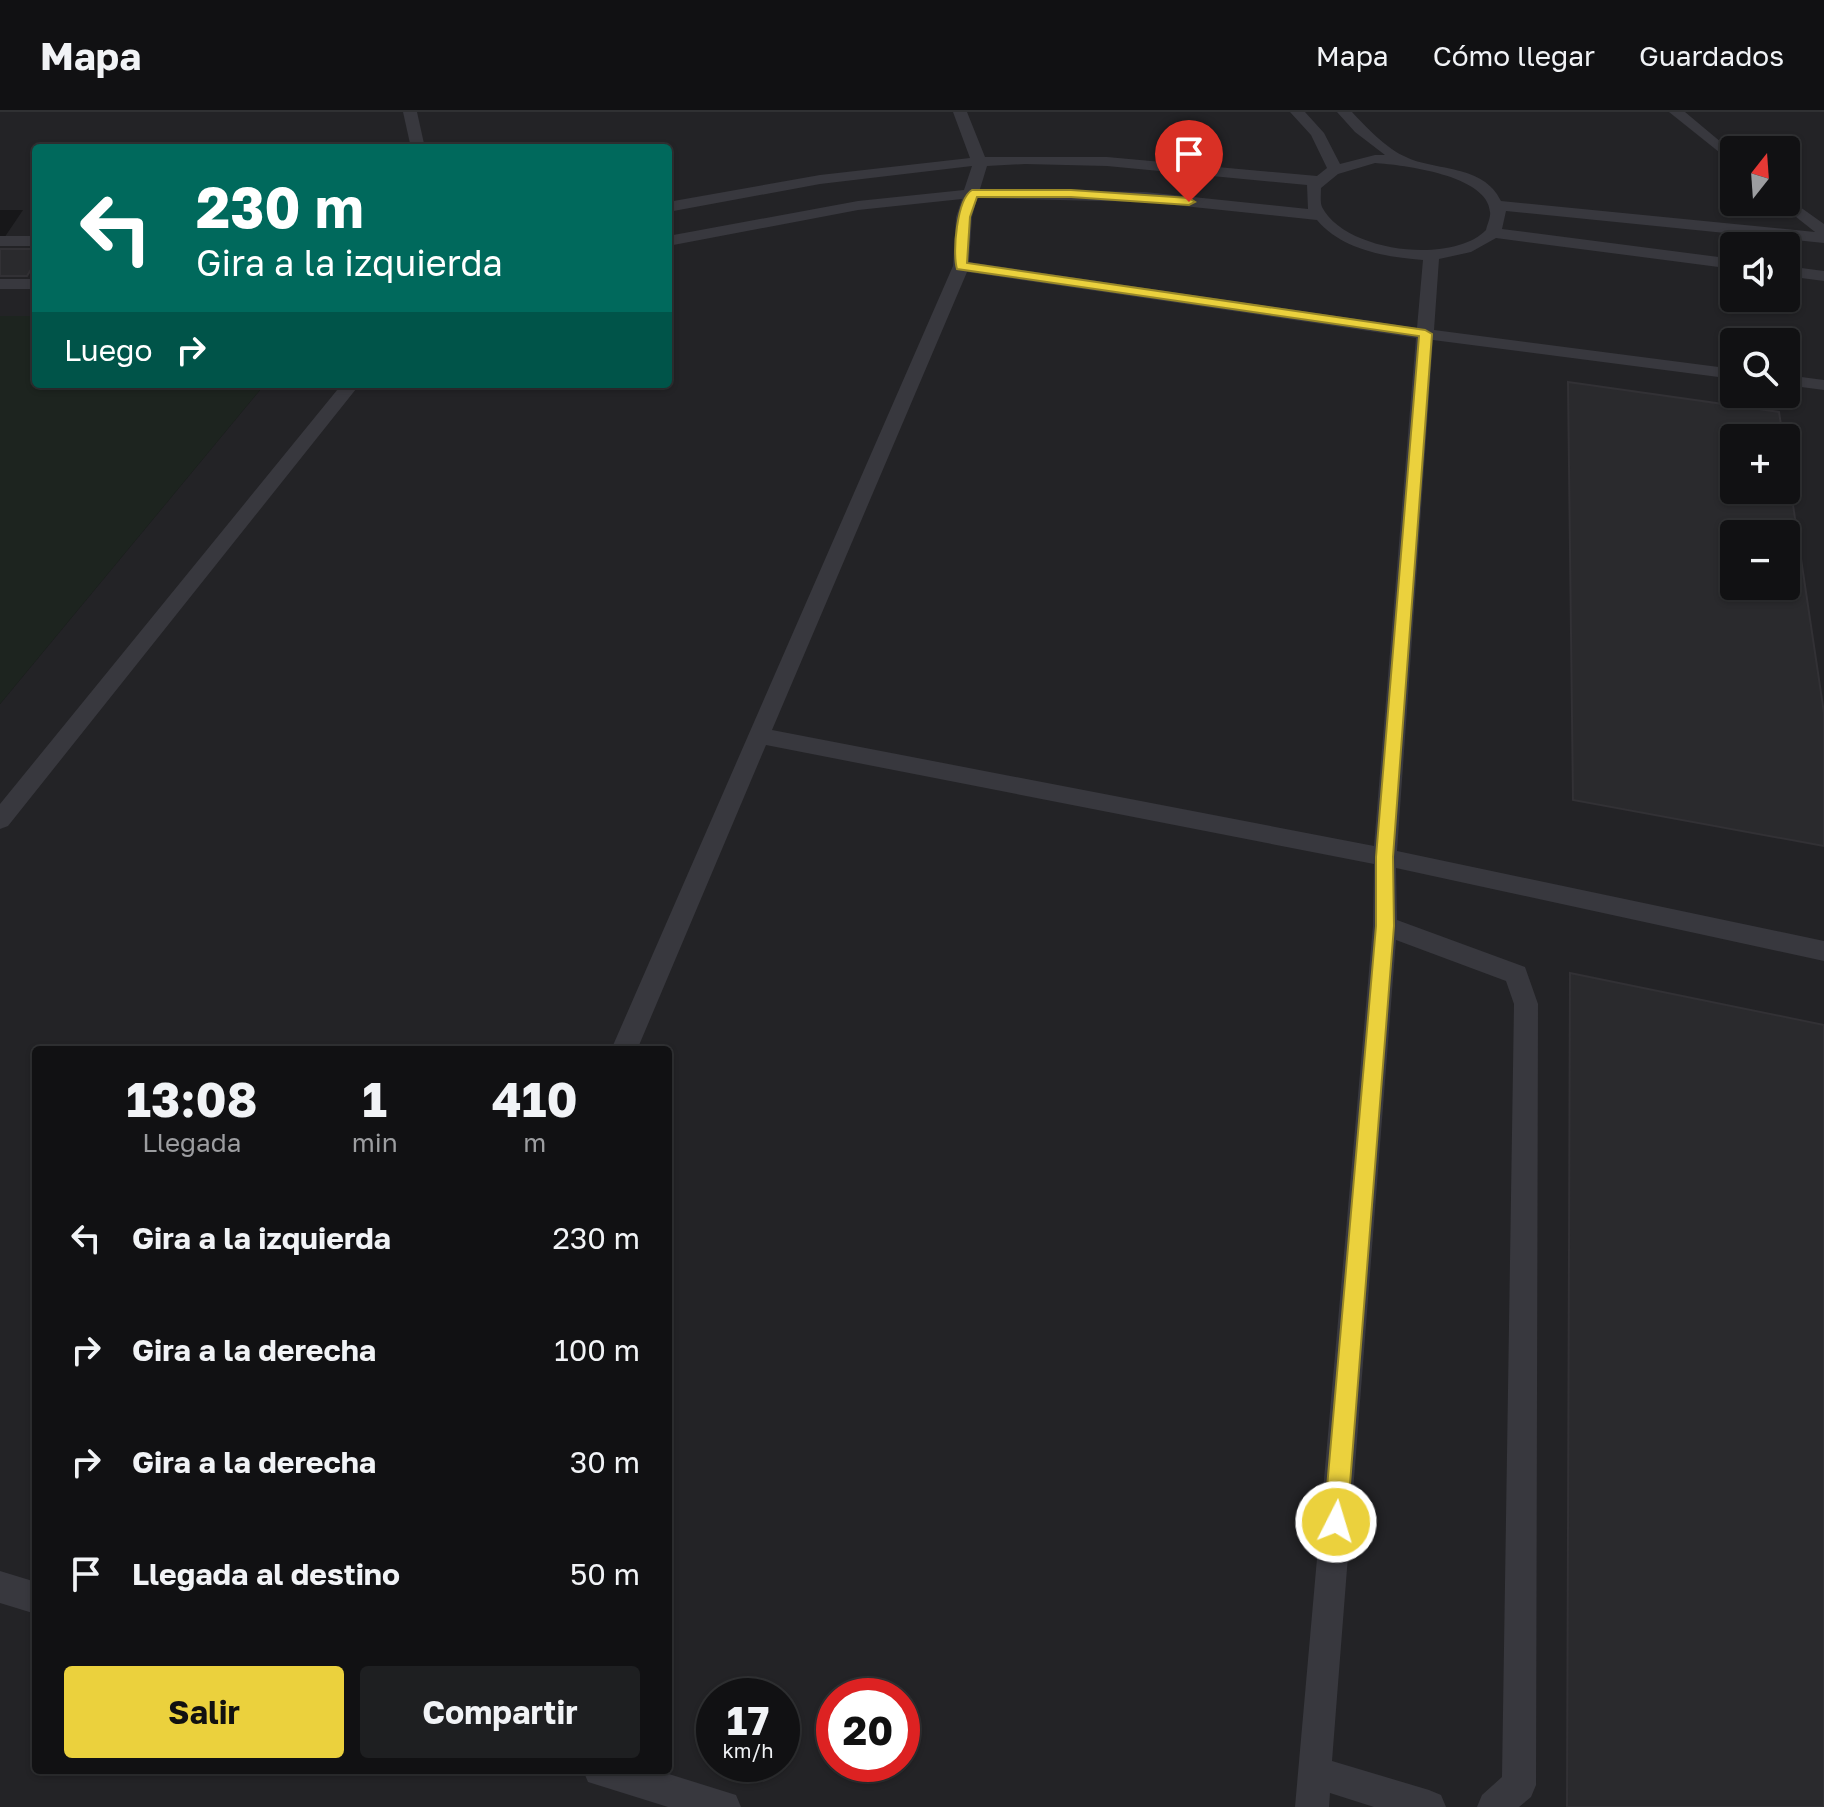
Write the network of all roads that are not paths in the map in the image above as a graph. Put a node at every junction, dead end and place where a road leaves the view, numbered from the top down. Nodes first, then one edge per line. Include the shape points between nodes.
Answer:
1 (410, 112) edge
2 (960, 112) edge
3 (1297, 112) edge
4 (1344, 112) edge
5 (1676, 112) edge
6 (417, 144) edge
7 (1720, 148) edge
8 (1400, 160) junction
9 (980, 163) junction
10 (1335, 169) junction
11 (1318, 181) junction
12 (972, 194) junction
13 (1496, 205) junction
14 (672, 206) edge
15 (1800, 214) edge
16 (1317, 215) junction
17 (1493, 233) junction
18 (1824, 235) edge
19 (672, 240) edge
20 (0, 241) edge
21 (32, 241) edge
22 (1431, 256) junction
23 (1720, 262) edge
24 (961, 266) junction
25 (1800, 273) edge
26 (1824, 276) edge
27 (0, 284) edge
28 (32, 284) edge
29 (1425, 334) junction
30 (1720, 372) edge
31 (1800, 382) edge
32 (1824, 385) edge
33 (348, 388) edge
34 (760, 736) junction
35 (0, 820) edge
36 (1385, 857) junction
37 (1385, 926) junction
38 (1824, 951) edge
39 (626, 1046) edge
40 (0, 1587) edge
41 (32, 1597) edge
42 (1315, 1772) junction
43 (613, 1774) edge
44 (724, 1807) edge
45 (1312, 1807) edge
46 (1429, 1807) edge
47 (1494, 1807) edge

1 - 6 lane
2 - 9 lane
3 - 10 lane via 1317,133
4 - 8 lane
5 - 7 lane
8 - 10 lane
8 - 13 lane via 1449,170 1486,191
9 - 11 lane via 1076,160
9 - 12 lane
9 - 14 lane via 829,177
10 - 11 lane
11 - 16 lane via 1312,192
12 - 16 lane via 1071,193
12 - 19 lane via 813,212
12 - 24 lane via 964,217
13 - 17 lane via 1499,219
13 - 18 lane
15 - 18 lane
16 - 22 lane via 1351,241
17 - 22 lane via 1479,244
17 - 23 lane
20 - 21 lane
22 - 29 lane
24 - 29 lane
24 - 34 lane
25 - 26 lane
27 - 28 lane
29 - 30 lane
29 - 36 lane
31 - 32 lane
33 - 35 lane
34 - 36 lane
34 - 39 lane
36 - 37 lane
36 - 38 lane
37 - 42 lane
37 - 47 lane via 1516,974 1526,1004 1519,1785
40 - 41 lane
42 - 45 lane
42 - 46 lane
43 - 44 lane

